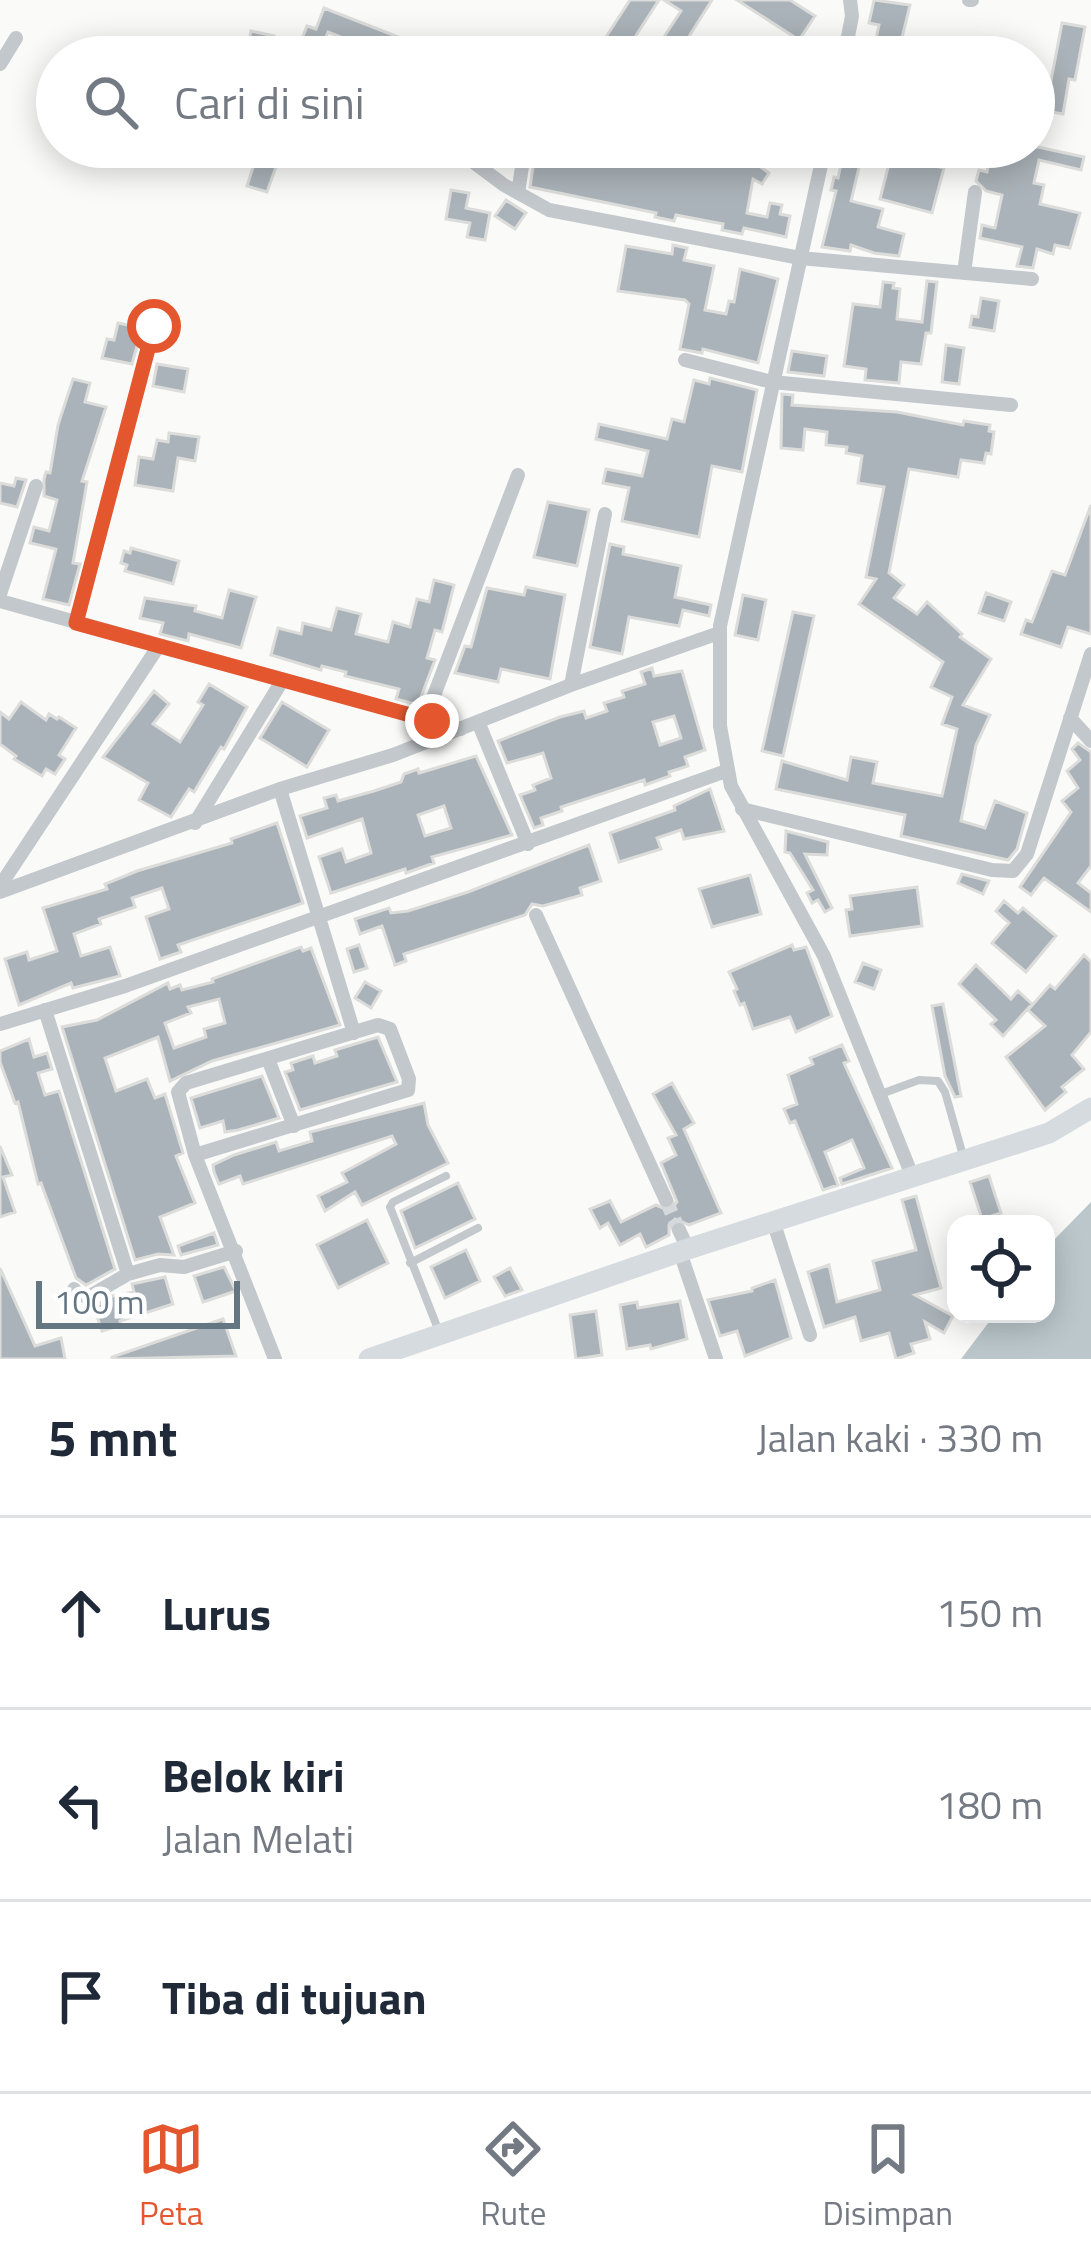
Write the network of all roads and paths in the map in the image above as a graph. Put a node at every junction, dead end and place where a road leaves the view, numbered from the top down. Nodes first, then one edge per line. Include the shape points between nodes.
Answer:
1 (848, 5) edge
2 (846, 36) edge
3 (16, 38) dead end
4 (0, 64) edge
5 (483, 168) edge
6 (522, 168) edge
7 (820, 168) edge
8 (975, 192) dead end
9 (518, 193) junction
10 (800, 258) junction
11 (964, 273) junction
12 (1032, 280) dead end
13 (154, 326) dead end
14 (686, 360) dead end
15 (772, 382) junction
16 (1010, 405) dead end
17 (518, 475) dead end
18 (36, 486) dead end
19 (605, 514) dead end
20 (0, 597) edge
21 (76, 623) junction
22 (719, 633) junction
23 (158, 647) junction
24 (1091, 654) edge
25 (282, 681) junction
26 (571, 685) junction
27 (425, 718) junction
28 (1070, 718) junction
29 (479, 724) junction
30 (461, 729) junction
31 (1091, 741) edge
32 (726, 771) junction
33 (280, 789) junction
34 (742, 809) junction
35 (195, 823) junction
36 (528, 844) junction
37 (0, 889) edge
38 (536, 915) dead end
39 (317, 919) junction
40 (45, 1010) junction
41 (0, 1024) edge
42 (354, 1033) junction
43 (268, 1059) junction
44 (881, 1094) junction
45 (1091, 1108) edge
46 (294, 1126) junction
47 (195, 1155) junction
48 (964, 1161) junction
49 (446, 1175) dead end
50 (913, 1178) junction
51 (667, 1200) tunnel mouth
52 (774, 1224) junction
53 (478, 1228) dead end
54 (682, 1244) junction
55 (236, 1251) junction
56 (410, 1263) junction
57 (128, 1274) junction
58 (74, 1289) dead end
59 (810, 1335) dead end
60 (441, 1336) junction
61 (275, 1359) edge
62 (368, 1359) edge
63 (716, 1359) edge

1 - 2 street
3 - 4 street
5 - 9 street
6 - 9 street
7 - 10 street
8 - 11 street
9 - 10 street via 549,210
10 - 11 street
10 - 15 street
11 - 12 street
13 - 21 street
14 - 15 street
15 - 16 street
15 - 22 street
17 - 27 street
18 - 20 street
19 - 26 street
20 - 21 street
21 - 23 street
22 - 26 street
22 - 32 street
23 - 25 street
23 - 37 street
24 - 28 street
25 - 27 street
25 - 35 street
26 - 29 street
27 - 30 street
28 - 31 street
28 - 34 street via 1027,854 1013,871
29 - 30 street
29 - 36 street
30 - 33 street
32 - 34 street
32 - 36 street
33 - 35 street
33 - 39 street
34 - 44 street via 824,956
35 - 37 street
36 - 39 street
38 - 51 street
39 - 40 street
39 - 42 street
40 - 41 street
40 - 57 street
42 - 43 street
42 - 46 street via 390,1029 407,1090
43 - 46 street
43 - 47 street via 180,1087
44 - 48 lane via 938,1081
44 - 50 street
45 - 48 main road via 1049,1133
46 - 47 street
47 - 55 street
48 - 50 main road
49 - 56 lane via 390,1207
50 - 52 main road
52 - 54 main road
52 - 59 street
53 - 56 lane
54 - 60 main road
54 - 63 street
55 - 57 street
55 - 61 street
56 - 60 lane
57 - 58 street via 88,1297
60 - 62 main road

